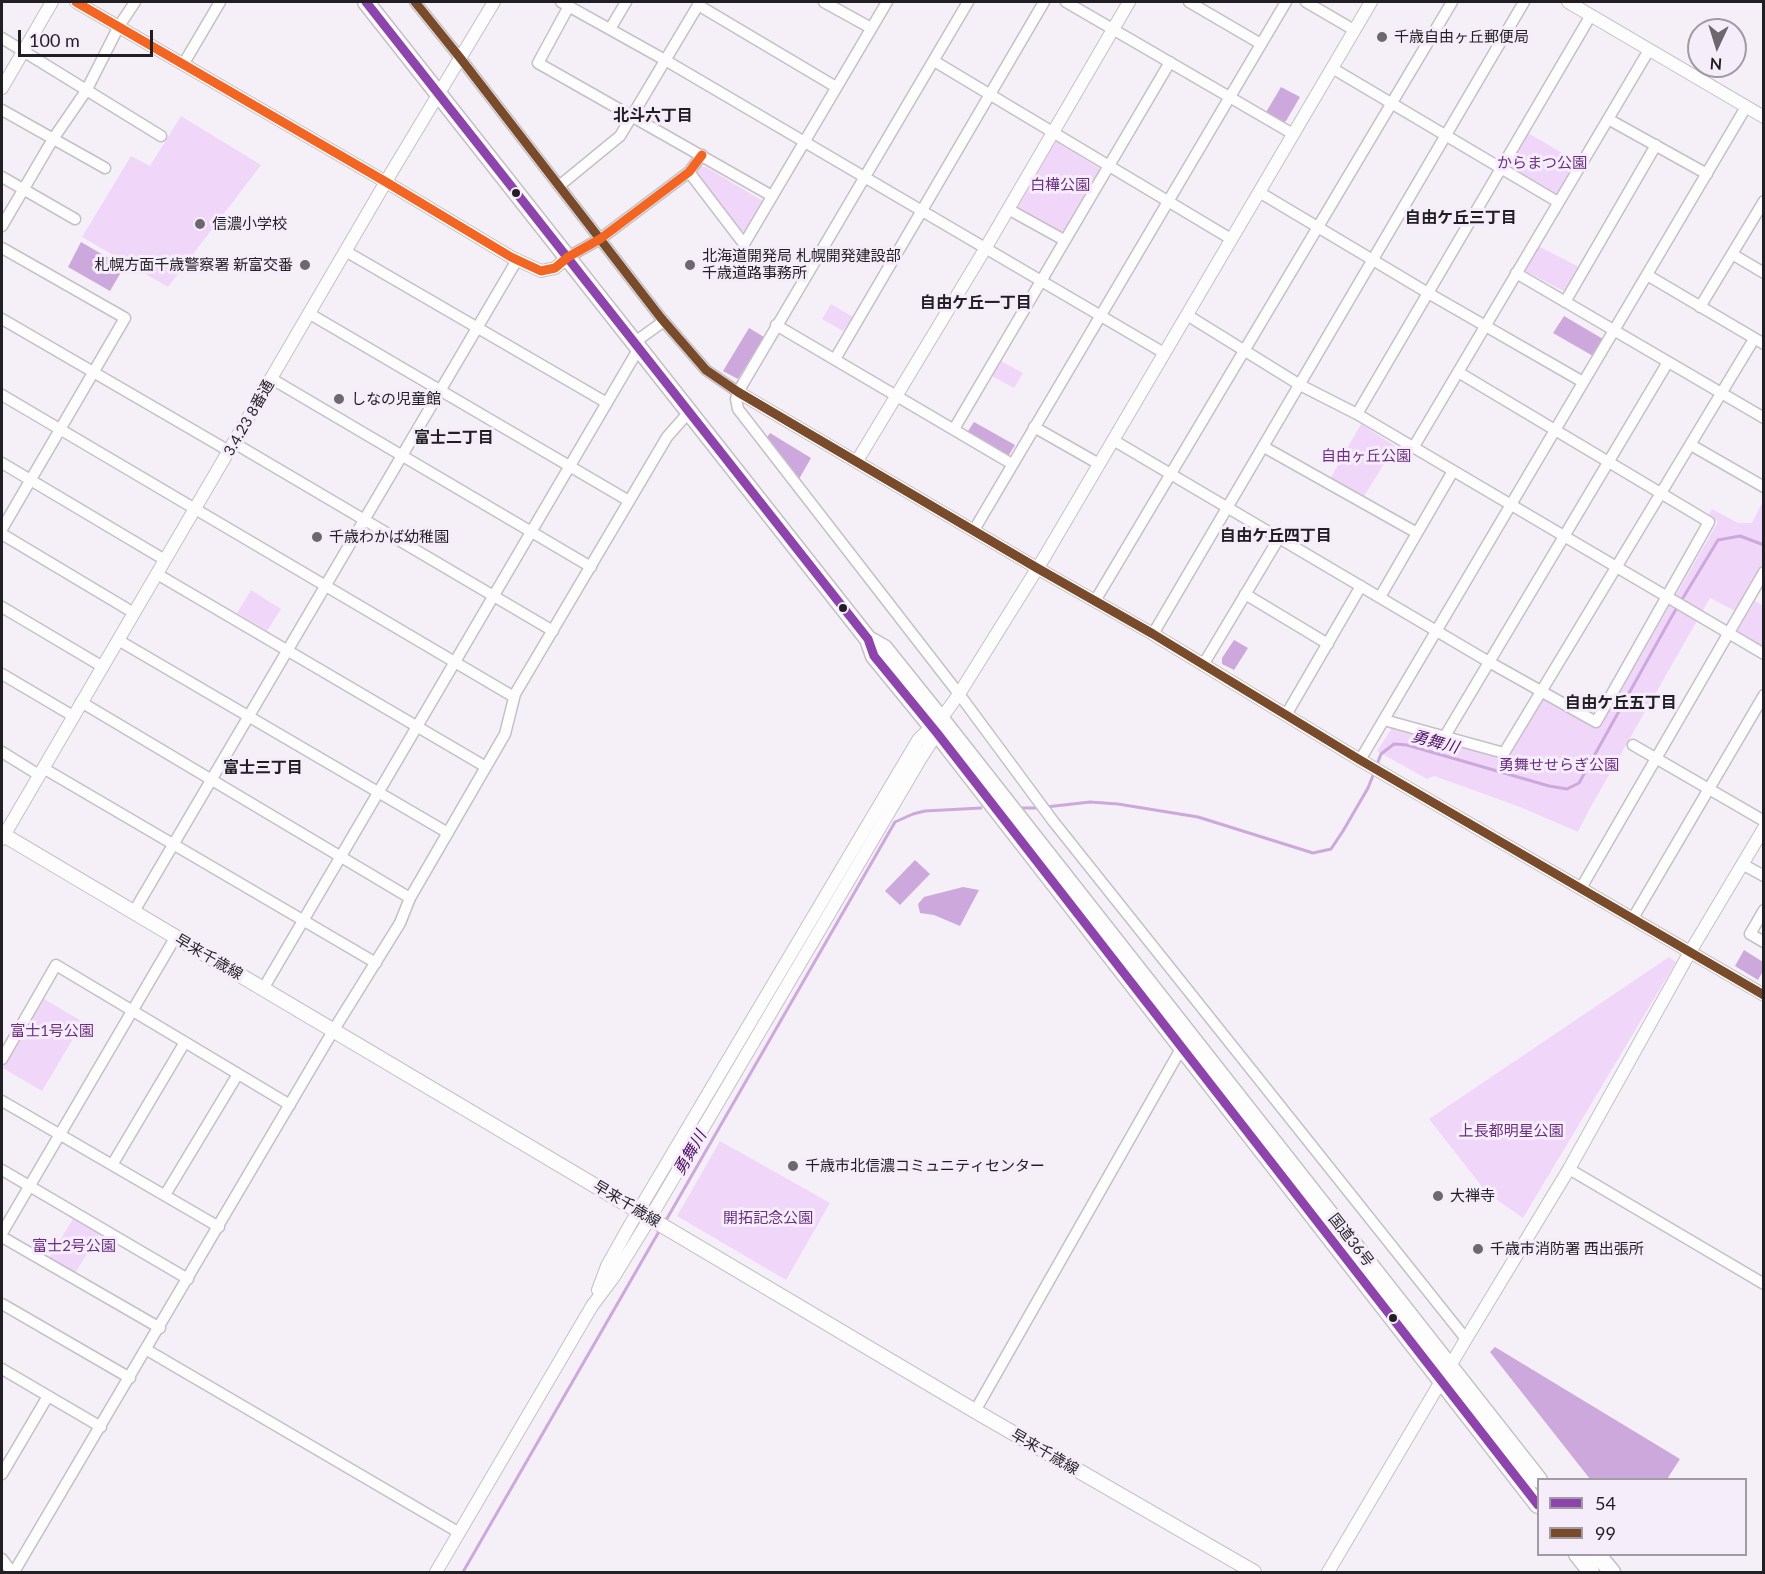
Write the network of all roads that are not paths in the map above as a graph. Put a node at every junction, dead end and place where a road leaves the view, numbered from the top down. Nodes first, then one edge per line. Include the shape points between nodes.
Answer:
1 (52, 2) edge
2 (76, 2) edge
3 (135, 2) edge
4 (220, 2) edge
5 (366, 2) edge
6 (415, 2) edge
7 (494, 2) edge
8 (626, 2) edge
9 (824, 2) edge
10 (886, 2) edge
11 (968, 2) edge
12 (1044, 2) edge
13 (1066, 2) edge
14 (1129, 2) edge
15 (1189, 2) edge
16 (1286, 2) edge
17 (1306, 2) edge
18 (1371, 2) edge
19 (1452, 2) edge
20 (1524, 2) edge
21 (1568, 2) edge
22 (699, 3) edge
23 (565, 4) edge
24 (1592, 15) junction
25 (119, 26) junction
26 (871, 28) junction
27 (610, 29) junction
28 (1114, 29) junction
29 (1354, 30) junction
30 (2, 38) edge
31 (1261, 44) junction
32 (1649, 50) junction
33 (23, 51) junction
34 (461, 58) junction
35 (665, 60) junction
36 (934, 61) junction
37 (1170, 62) junction
38 (184, 63) junction
39 (1332, 68) junction
40 (836, 87) junction
41 (2, 88) edge
42 (86, 92) junction
43 (439, 94) junction
44 (991, 95) junction
45 (1229, 97) junction
46 (1391, 103) junction
47 (1746, 106) junction
48 (2, 110) edge
49 (632, 115) junction
50 (1764, 117) edge
51 (1608, 118) junction
52 (1054, 132) junction
53 (1293, 134) junction
54 (161, 136) dead end
55 (1445, 136) junction
56 (53, 139) junction
57 (804, 142) junction
58 (1656, 145) junction
59 (702, 155) junction
60 (1109, 166) junction
61 (105, 168) dead end
62 (1501, 169) junction
63 (689, 172) junction
64 (1707, 174) junction
65 (2, 177) edge
66 (863, 178) junction
67 (386, 182) junction
68 (559, 186) junction
69 (23, 190) junction
70 (1259, 192) junction
71 (772, 196) junction
72 (1168, 201) junction
73 (1558, 202) junction
74 (1763, 203) edge
75 (1008, 209) junction
76 (922, 211) junction
77 (75, 219) dead end
78 (2, 226) edge
79 (1317, 227) junction
80 (1231, 238) junction
81 (600, 239) junction
82 (1064, 240) junction
83 (2, 248) edge
84 (985, 249) junction
85 (347, 252) junction
86 (1732, 254) junction
87 (568, 257) junction
88 (518, 260) junction
89 (1373, 260) junction
90 (1516, 273) junction
91 (1764, 273) edge
92 (1647, 275) junction
93 (1040, 280) junction
94 (1428, 294) junction
95 (1565, 302) junction
96 (1701, 307) junction
97 (310, 314) junction
98 (1186, 315) junction
99 (1100, 316) junction
100 (2, 320) edge
101 (664, 321) junction
102 (776, 325) junction
103 (1485, 326) junction
104 (478, 328) junction
105 (1614, 330) junction
106 (1759, 341) edge
107 (637, 345) junction
108 (1244, 350) junction
109 (1164, 353) junction
110 (835, 359) junction
111 (1668, 362) junction
112 (1458, 372) junction
113 (93, 373) junction
114 (272, 379) junction
115 (1583, 382) junction
116 (1300, 385) junction
117 (440, 392) junction
118 (738, 392) junction
119 (1721, 393) junction
120 (2, 395) edge
121 (896, 395) junction
122 (607, 403) junction
123 (689, 412) junction
124 (1357, 414) junction
125 (1764, 418) edge
126 (1034, 427) junction
127 (60, 429) junction
128 (954, 429) junction
129 (1554, 431) junction
130 (1113, 440) junction
131 (1691, 445) junction
132 (232, 447) junction
133 (1264, 447) junction
134 (1413, 448) junction
135 (402, 457) junction
136 (857, 461) junction
137 (1608, 462) junction
138 (2, 463) edge
139 (1012, 464) junction
140 (1099, 464) junction
141 (569, 467) junction
142 (1453, 471) junction
143 (1171, 474) junction
144 (30, 480) junction
145 (1764, 487) edge
146 (1662, 494) junction
147 (629, 501) junction
148 (1511, 505) junction
149 (1228, 507) junction
150 (196, 509) junction
151 (364, 520) junction
152 (2, 529) edge
153 (974, 530) junction
154 (531, 532) junction
155 (1417, 533) junction
156 (2, 534) edge
157 (1279, 537) junction
158 (1563, 537) junction
159 (165, 560) junction
160 (591, 567) junction
161 (1615, 567) junction
162 (1037, 568) junction
163 (1764, 572) edge
164 (157, 574) junction
165 (326, 585) junction
166 (1361, 586) junction
167 (1245, 594) junction
168 (493, 597) junction
169 (1380, 597) junction
170 (1669, 599) junction
171 (1095, 600) junction
172 (2, 607) edge
173 (134, 613) junction
174 (553, 631) junction
175 (1436, 631) junction
176 (1153, 634) junction
177 (1729, 634) junction
178 (118, 640) junction
179 (1328, 644) junction
180 (288, 650) junction
181 (1764, 654) edge
182 (455, 662) junction
183 (1489, 662) junction
184 (1203, 665) junction
185 (103, 667) junction
186 (2, 674) edge
187 (1542, 692) junction
188 (960, 694) junction
189 (1764, 695) edge
190 (514, 697) junction
191 (81, 702) junction
192 (249, 715) junction
193 (1286, 715) junction
194 (73, 716) junction
195 (1384, 720) junction
196 (418, 726) junction
197 (936, 726) junction
198 (1445, 736) junction
199 (1633, 745) dead end
200 (2, 752) edge
201 (1656, 759) junction
202 (1363, 762) junction
203 (486, 767) junction
204 (41, 772) junction
205 (212, 779) junction
206 (1709, 789) junction
207 (379, 792) junction
208 (1764, 820) edge
209 (1764, 828) edge
210 (448, 833) junction
211 (2, 836) edge
212 (174, 844) junction
213 (342, 855) junction
214 (1742, 864) junction
215 (1764, 876) edge
216 (1581, 888) junction
217 (410, 898) junction
218 (1764, 910) edge
219 (133, 913) junction
220 (1633, 918) junction
221 (303, 920) junction
222 (175, 938) junction
223 (1764, 942) edge
224 (1690, 952) junction
225 (376, 963) junction
226 (263, 989) junction
227 (1764, 995) edge
228 (133, 1011) junction
229 (333, 1031) junction
230 (185, 1042) junction
231 (1188, 1044) junction
232 (2, 1059) edge
233 (238, 1074) junction
234 (2, 1101) edge
235 (290, 1105) junction
236 (59, 1135) junction
237 (112, 1165) junction
238 (1569, 1169) junction
239 (2, 1170) edge
240 (29, 1186) junction
241 (165, 1196) junction
242 (654, 1220) junction
243 (219, 1227) junction
244 (2, 1235) edge
245 (188, 1279) junction
246 (1764, 1284) edge
247 (2, 1304) edge
248 (160, 1328) junction
249 (1466, 1339) junction
250 (147, 1350) junction
251 (1450, 1366) junction
252 (2, 1369) edge
253 (130, 1378) junction
254 (1441, 1381) junction
255 (48, 1396) junction
256 (975, 1411) junction
257 (101, 1426) junction
258 (2, 1474) edge
259 (1538, 1478) edge
260 (1537, 1502) edge
261 (459, 1532) junction
262 (1579, 1556) edge
263 (1599, 1556) edge
264 (2, 1559) edge
265 (436, 1572) edge
266 (1254, 1572) edge
267 (1328, 1572) edge
268 (1591, 1572) edge
269 (1611, 1572) edge

1 - 33 street
2 - 25 street
3 - 25 street
4 - 38 street
5 - 43 highway, 国道36号
6 - 34 street
7 - 34 street, 3.4.23 8番通
8 - 27 street
9 - 26 street
10 - 26 street
11 - 36 street
12 - 44 street
13 - 28 street
14 - 28 street
15 - 31 street
16 - 31 street
17 - 29 street
18 - 29 street
19 - 46 street
20 - 55 street
21 - 24 street
22 - 35 street
22 - 40 street
23 - 27 street
23 - 49 street via 538,63
24 - 32 street
24 - 62 street
25 - 38 street
25 - 42 street
26 - 40 street
27 - 35 street
28 - 37 street
28 - 52 street
29 - 39 street
30 - 33 street
31 - 45 street
32 - 47 street
32 - 51 street
33 - 41 street
33 - 42 street
34 - 43 street, 3.4.23 8番通
34 - 68 street
35 - 49 street
35 - 57 street
36 - 44 street
36 - 66 street
37 - 45 street
37 - 60 street
38 - 67 street
39 - 46 street
39 - 53 street
40 - 57 street
42 - 54 street
42 - 56 street
43 - 67 street, 3.4.23 8番通
43 - 87 highway, 国道36号
44 - 52 street
44 - 76 street
45 - 53 street
45 - 72 street
46 - 55 street
46 - 79 street
47 - 50 street
47 - 64 street
48 - 56 street
49 - 59 street
49 - 68 street via 620,136
51 - 58 street
51 - 73 street
52 - 60 street
52 - 75 street
53 - 70 street
55 - 62 street
55 - 89 street
56 - 61 street
56 - 69 street
57 - 66 street
57 - 71 street
58 - 64 street
58 - 95 street
59 - 63 street
59 - 71 street
60 - 72 street
60 - 82 street
62 - 73 street
62 - 94 street
63 - 71 street via 744,244
63 - 81 street
64 - 92 street
65 - 69 street
66 - 76 street
66 - 102 street
67 - 85 street, 3.4.23 8番通
67 - 88 street
68 - 81 street
69 - 77 street
69 - 78 street
70 - 79 street
70 - 80 street
72 - 80 street
72 - 99 street
73 - 90 street
74 - 86 street
75 - 82 street
75 - 84 street
76 - 84 street
76 - 110 street
79 - 89 street
79 - 108 street
80 - 98 street
81 - 87 street
81 - 101 street
82 - 93 street
83 - 113 street via 125,318
84 - 93 street
84 - 121 street
85 - 97 street, 3.4.23 8番通
85 - 104 street
86 - 91 street
86 - 96 street
87 - 88 street via 546,271
87 - 107 highway, 国道36号
88 - 104 street
89 - 94 street
89 - 116 street
90 - 95 street
90 - 103 street
92 - 96 street
92 - 105 street
93 - 99 street
93 - 128 street
94 - 103 street
94 - 124 street
95 - 105 street
96 - 106 street
97 - 114 street, 3.4.23 8番通
97 - 117 street
98 - 108 street
98 - 109 street
99 - 109 street
99 - 126 street
100 - 113 street
101 - 107 street
101 - 118 street via 706,370
102 - 110 street
102 - 118 street
103 - 112 street
103 - 115 street
104 - 117 street
104 - 122 street
105 - 111 street
105 - 115 street
106 - 119 street
107 - 122 street
107 - 123 highway, 国道36号
108 - 116 street
108 - 143 street
109 - 130 street
110 - 121 street
111 - 119 street
111 - 137 street
112 - 129 street
112 - 134 street
113 - 127 street
113 - 132 street
114 - 132 street, 3.4.23 8番通
114 - 135 street
115 - 129 street
116 - 124 street
116 - 133 street
117 - 135 street
117 - 141 street
118 - 136 street
118 - 188 street via 738,409
119 - 125 street
119 - 131 street
120 - 127 street
121 - 128 street
121 - 136 street
122 - 141 street
123 - 147 street via 667,437
123 - 197 highway, 国道36号 via 868,639 884,648
124 - 134 street
126 - 139 street
126 - 140 street
127 - 144 street
127 - 150 street
128 - 139 street
129 - 137 street
129 - 148 street
130 - 140 street
130 - 143 street
131 - 145 street
131 - 146 street
132 - 150 street, 3.4.23 8番通
132 - 151 street
133 - 149 street
133 - 155 street
134 - 142 street
135 - 151 street
135 - 154 street
136 - 153 street
137 - 146 street
137 - 158 street
138 - 144 street
139 - 153 street
140 - 162 street
141 - 147 street
141 - 154 street
142 - 148 street
142 - 155 street
143 - 149 street
143 - 171 street
144 - 152 street
144 - 159 street
146 - 161 street
146 - 170 street via 1709,522
147 - 160 street
148 - 158 street
148 - 175 street
149 - 157 street
149 - 176 street
150 - 159 street, 3.4.23 8番通
150 - 165 street
151 - 165 street
151 - 168 street
153 - 162 street
154 - 160 street
154 - 168 street
155 - 169 street
156 - 173 street
157 - 166 street
157 - 167 street
158 - 161 street
158 - 183 street
159 - 164 street, 3.4.23 8番通
160 - 174 street
161 - 170 street
161 - 187 street
162 - 171 street
162 - 188 street
163 - 177 street
164 - 173 street, 3.4.23 8番通
164 - 180 street
165 - 180 street
165 - 182 street
166 - 169 street
166 - 179 street
167 - 179 street
167 - 184 street
168 - 174 street
168 - 182 street
169 - 175 street
170 - 177 street
170 - 187 street via 1596,722
171 - 176 street
172 - 185 street
173 - 178 street, 3.4.23 8番通
174 - 190 street
175 - 183 street
175 - 195 street
176 - 184 street
177 - 181 street
177 - 201 street
178 - 185 street, 3.4.23 8番通
178 - 192 street
179 - 193 street
180 - 192 street
180 - 196 street
182 - 190 street
182 - 196 street
183 - 187 street
183 - 198 street
184 - 193 street
185 - 191 street, 3.4.23 8番通
186 - 194 street
187 - 198 street via 1504,753
188 - 197 street
188 - 249 street via 1031,794
189 - 206 street
190 - 203 street via 505,734
191 - 194 street, 3.4.23 8番通
191 - 205 street
192 - 205 street
192 - 207 street
193 - 202 street
194 - 204 street, 3.4.23 8番通
195 - 198 street
195 - 202 street
196 - 203 street
196 - 207 street
197 - 231 highway, 国道36号
197 - 242 street
199 - 201 street
200 - 204 street
201 - 206 street
201 - 216 street
202 - 216 street
203 - 210 street
204 - 211 street, 3.4.23 8番通
204 - 212 street
205 - 212 street
205 - 213 street
206 - 208 street
206 - 220 street
207 - 210 street
207 - 213 street
209 - 214 street
210 - 217 street
211 - 219 main road, 早来千歳線
212 - 219 street
212 - 221 street
213 - 217 street
213 - 221 street
214 - 215 street
214 - 224 street
216 - 220 street
217 - 225 street
218 - 223 street via 1750,934
219 - 222 main road, 早来千歳線
220 - 224 street
221 - 225 street
221 - 226 street
222 - 226 main road, 早来千歳線
222 - 228 street
224 - 227 street
224 - 238 street
225 - 229 street
226 - 229 main road, 早来千歳線
228 - 230 street
228 - 232 street via 56,965
228 - 236 street
229 - 235 street
229 - 242 main road, 早来千歳線
230 - 233 street
230 - 237 street
231 - 251 highway, 国道36号
231 - 254 highway, 国道36号
231 - 256 street
233 - 235 street
233 - 241 street
234 - 236 street
235 - 243 street
236 - 237 street
236 - 240 street
237 - 241 street
238 - 246 street
238 - 249 street
239 - 240 street
240 - 244 street
240 - 245 street
241 - 243 street
242 - 256 main road, 早来千歳線
242 - 261 street via 608,1266 592,1306
243 - 245 street
244 - 248 street
245 - 248 street
247 - 253 street
248 - 250 street
249 - 251 street
250 - 253 street
250 - 261 street
251 - 254 street
251 - 259 highway, 国道36号
252 - 255 street
253 - 257 street
254 - 260 highway, 国道36号
254 - 267 street
255 - 257 street
255 - 258 street
256 - 266 main road, 早来千歳線
257 - 264 street via 14,1572
261 - 265 street
262 - 268 highway
263 - 269 highway

